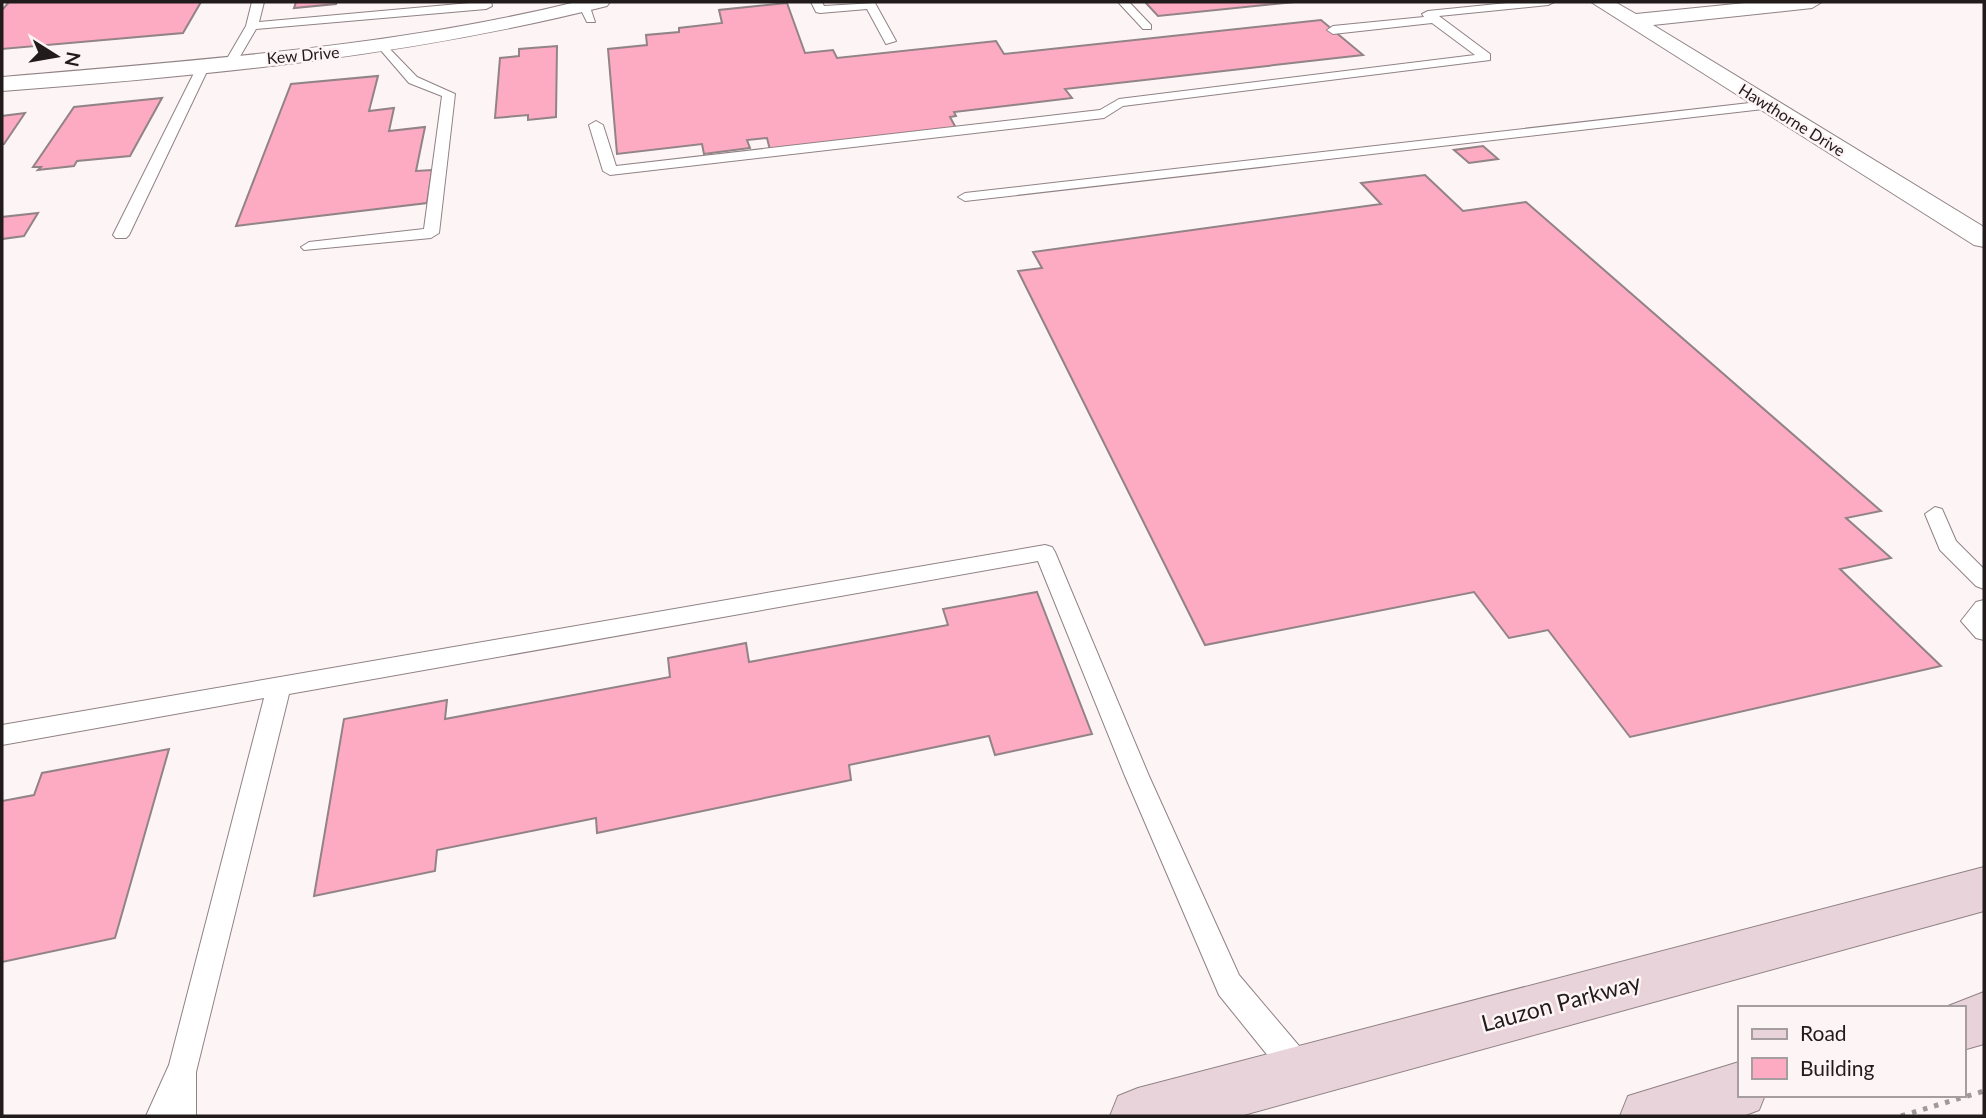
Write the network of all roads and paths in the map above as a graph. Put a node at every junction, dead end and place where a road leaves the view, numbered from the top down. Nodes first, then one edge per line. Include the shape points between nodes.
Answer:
1 (258, 2) edge
2 (817, 2) edge
3 (1124, 2) edge
4 (1538, 2) edge
5 (1548, 2) edge
6 (1601, 2) edge
7 (1803, 2) edge
8 (1812, 2) edge
9 (486, 4) edge
10 (588, 7) edge
11 (1435, 19) junction
12 (1632, 21) junction
13 (252, 26) junction
14 (1147, 27) dead end
15 (489, 29) junction
16 (1333, 30) dead end
17 (890, 41) dead end
18 (384, 47) junction
19 (231, 62) junction
20 (204, 65) junction
21 (2, 84) edge
22 (1767, 105) junction
23 (596, 125) dead end
24 (965, 197) dead end
25 (121, 235) dead end
26 (1984, 239) edge
27 (309, 247) dead end
28 (1935, 514) dead end
29 (1984, 581) edge
30 (1984, 608) edge
31 (1984, 632) edge
32 (279, 687) junction
33 (2, 735) edge
34 (1984, 890) edge
35 (1984, 1018) edge
36 (1965, 1023) edge
37 (183, 1068) junction
38 (1302, 1072) junction
39 (1738, 1090) edge
40 (1984, 1091) edge
41 (1964, 1097) edge
42 (1965, 1097) edge
43 (161, 1116) edge
44 (181, 1116) edge
45 (1138, 1116) edge
46 (1648, 1116) edge
47 (1901, 1116) edge

1 - 13 lane
2 - 17 lane via 820,10 871,5
3 - 14 lane
4 - 5 lane
4 - 11 lane via 1428,14
6 - 12 street, Hawthorne Drive
7 - 8 street
7 - 12 street
9 - 13 lane
9 - 15 lane
10 - 15 street, Kew Drive
11 - 16 lane
11 - 23 lane via 1486,57 1119,103 1104,114 610,171
12 - 22 street, Hawthorne Drive
13 - 19 lane
15 - 18 street, Kew Drive
18 - 19 street, Kew Drive
18 - 27 lane via 413,80 449,94 432,233
19 - 20 street, Kew Drive
20 - 21 street, Kew Drive
20 - 25 lane
22 - 24 lane
22 - 26 street, Hawthorne Drive
28 - 29 lane via 1947,545
30 - 31 lane via 1972,621
32 - 33 lane
32 - 37 lane
32 - 38 lane via 1045,552 1229,985
34 - 38 main road, Lauzon Parkway
35 - 36 main road
37 - 43 lane
37 - 44 lane
38 - 45 main road, Lauzon Parkway
39 - 46 main road
40 - 42 path
41 - 47 path

